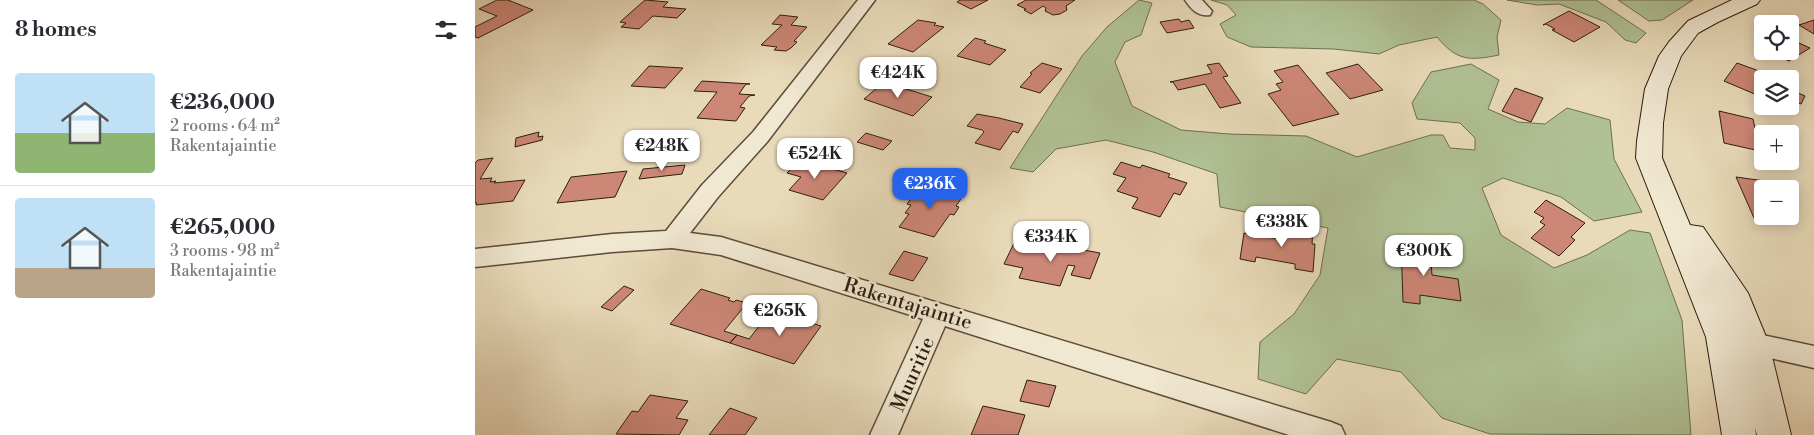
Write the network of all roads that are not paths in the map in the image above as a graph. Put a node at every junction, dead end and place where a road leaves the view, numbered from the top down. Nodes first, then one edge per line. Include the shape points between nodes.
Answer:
1 (867, 0) edge
2 (1750, 0) edge
3 (1660, 187) junction
4 (672, 239) junction
5 (475, 258) edge
6 (939, 312) junction
7 (1722, 337) junction
8 (1753, 344) junction
9 (1814, 357) edge
10 (884, 435) edge
11 (1331, 435) edge
12 (1739, 435) edge
13 (1774, 435) edge

1 - 4 street via 760,137 710,191
2 - 3 street via 1692,28 1671,53 1658,82 1649,132 1649,158
3 - 7 street
3 - 8 street via 1733,293
4 - 5 street, Rakentajaintie
4 - 6 street, Rakentajaintie via 721,246
6 - 10 street, Muuritie
6 - 11 street, Rakentajaintie
7 - 8 street
7 - 12 street
8 - 9 street
8 - 13 street

